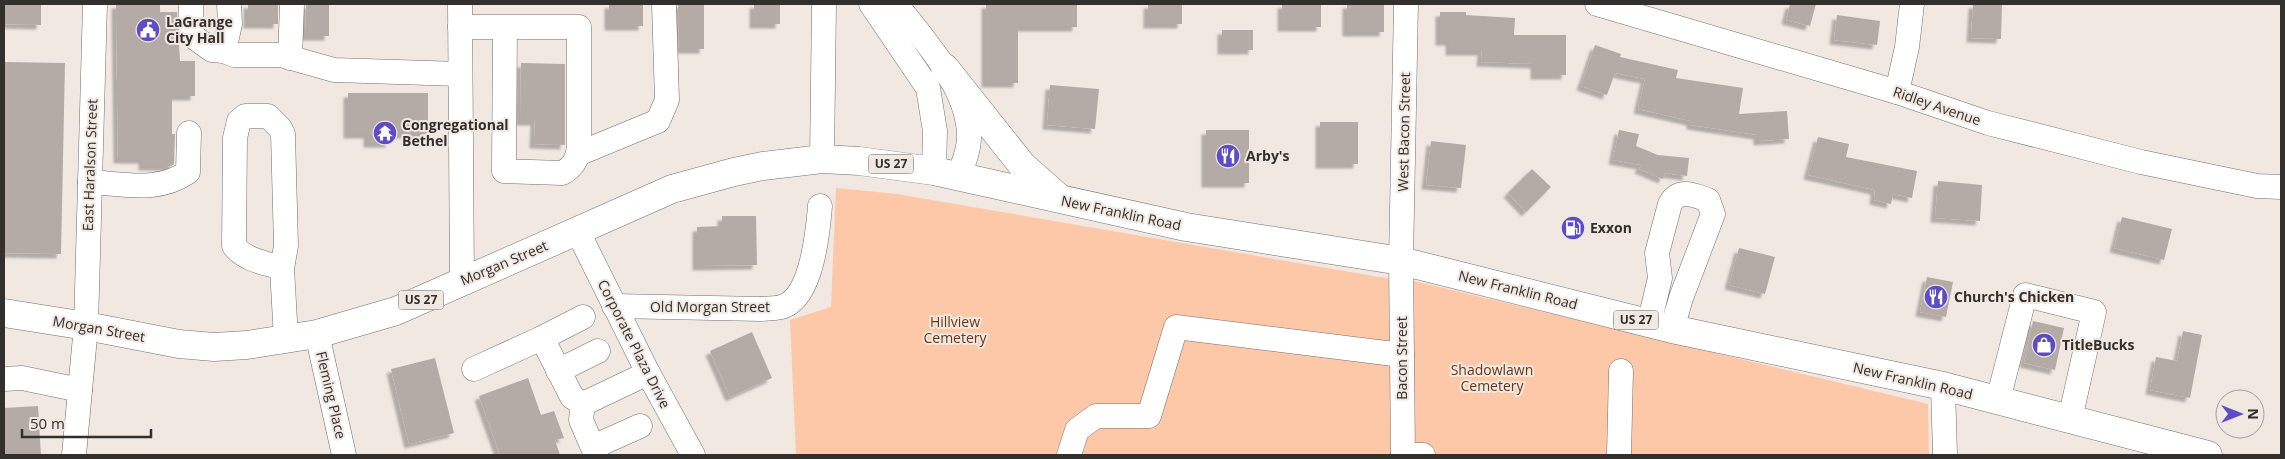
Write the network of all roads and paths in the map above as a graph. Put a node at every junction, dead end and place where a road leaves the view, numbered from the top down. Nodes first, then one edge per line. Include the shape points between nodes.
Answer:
1 (95, 4) edge
2 (191, 4) edge
3 (230, 4) edge
4 (292, 4) edge
5 (460, 4) edge
6 (664, 4) edge
7 (824, 4) edge
8 (870, 4) edge
9 (896, 4) edge
10 (1406, 4) edge
11 (1597, 4) edge
12 (1912, 4) edge
13 (460, 27) junction
14 (505, 27) junction
15 (224, 51) junction
16 (290, 58) junction
17 (945, 68) junction
18 (460, 74) junction
19 (1897, 92) junction
20 (189, 134) dead end
21 (578, 154) junction
22 (822, 159) junction
23 (947, 173) junction
24 (90, 182) junction
25 (2281, 187) edge
26 (1061, 200) junction
27 (820, 206) dead end
28 (578, 232) junction
29 (1402, 261) junction
30 (282, 268) junction
31 (462, 281) junction
32 (614, 306) junction
33 (4, 313) edge
34 (583, 317) dead end
35 (86, 326) junction
36 (1660, 327) junction
37 (317, 334) junction
38 (542, 338) junction
39 (286, 339) junction
40 (598, 351) dead end
41 (1402, 355) junction
42 (474, 369) dead end
43 (558, 371) junction
44 (1620, 371) dead end
45 (648, 373) junction
46 (4, 379) edge
47 (1943, 386) junction
48 (80, 390) junction
49 (1998, 400) junction
50 (583, 404) junction
51 (2070, 419) junction
52 (640, 426) dead end
53 (595, 451) edge
54 (74, 455) edge
55 (344, 455) edge
56 (693, 455) edge
57 (1069, 455) edge
58 (1403, 455) edge
59 (1423, 455) edge
60 (1619, 455) edge
61 (1945, 455) edge
62 (2208, 455) edge

1 - 24 street, East Haralson Street
2 - 15 street via 191,35 212,50
3 - 15 street via 230,24
4 - 16 street
5 - 13 street
6 - 21 street via 667,100 663,113 658,121
7 - 22 street
8 - 23 street via 928,88 935,131
9 - 17 street
10 - 29 street, West Bacon Street
11 - 19 street, Ridley Avenue
12 - 19 street
13 - 14 street
13 - 18 street
14 - 21 street via 579,27
14 - 21 street via 504,171 562,173 570,169
15 - 16 street via 234,55 281,55
16 - 18 street via 334,70
17 - 23 street via 968,116 970,138
17 - 26 highway via 1022,165
18 - 31 street
19 - 25 street, Ridley Avenue via 1988,123 2132,160 2257,186
20 - 24 street via 188,172 175,181 153,186
22 - 23 highway, New Franklin Road / US 27 via 895,164
22 - 28 highway, Morgan Street / US 27 via 763,166 672,189
23 - 26 highway, New Franklin Road / US 27
24 - 35 street, East Haralson Street
26 - 29 highway, New Franklin Road / US 27 via 1186,227
27 - 32 street, Old Morgan Street via 815,251 807,277 800,292 785,306 761,309
28 - 31 highway, Morgan Street / US 27
28 - 32 street, Corporate Plaza Drive
29 - 36 highway, New Franklin Road / US 27
29 - 41 street, Bacon Street
30 - 30 street via 286,246 283,134 268,116 245,116 238,121 235,138 234,246 239,253 252,259
30 - 39 street
31 - 37 highway, Morgan Street / US 27 via 396,311
32 - 45 street, Corporate Plaza Drive
33 - 35 highway, Morgan Street / US 27
34 - 38 street
35 - 39 highway, Morgan Street / US 27 via 179,344 214,347
35 - 48 street, East Haralson Street
36 - 36 street via 1657,253 1670,204 1679,194 1708,200 1713,214 1681,298
36 - 47 highway, New Franklin Road / US 27
37 - 39 highway, Morgan Street / US 27
37 - 55 street, Fleming Place
38 - 42 street
38 - 43 street
40 - 43 street
41 - 57 street via 1176,327 1149,416 1096,416 1077,430
41 - 58 street, Bacon Street
43 - 50 street via 572,397
44 - 60 street
45 - 50 street
45 - 56 street, Corporate Plaza Drive
46 - 48 street via 22,378
47 - 49 highway, New Franklin Road / US 27
47 - 61 street
48 - 54 street, East Haralson Street
49 - 51 highway, New Franklin Road / US 27
49 - 51 street via 2025,295 2094,312
50 - 53 street via 581,420
51 - 62 highway, New Franklin Road / US 27
52 - 53 street
58 - 59 street

